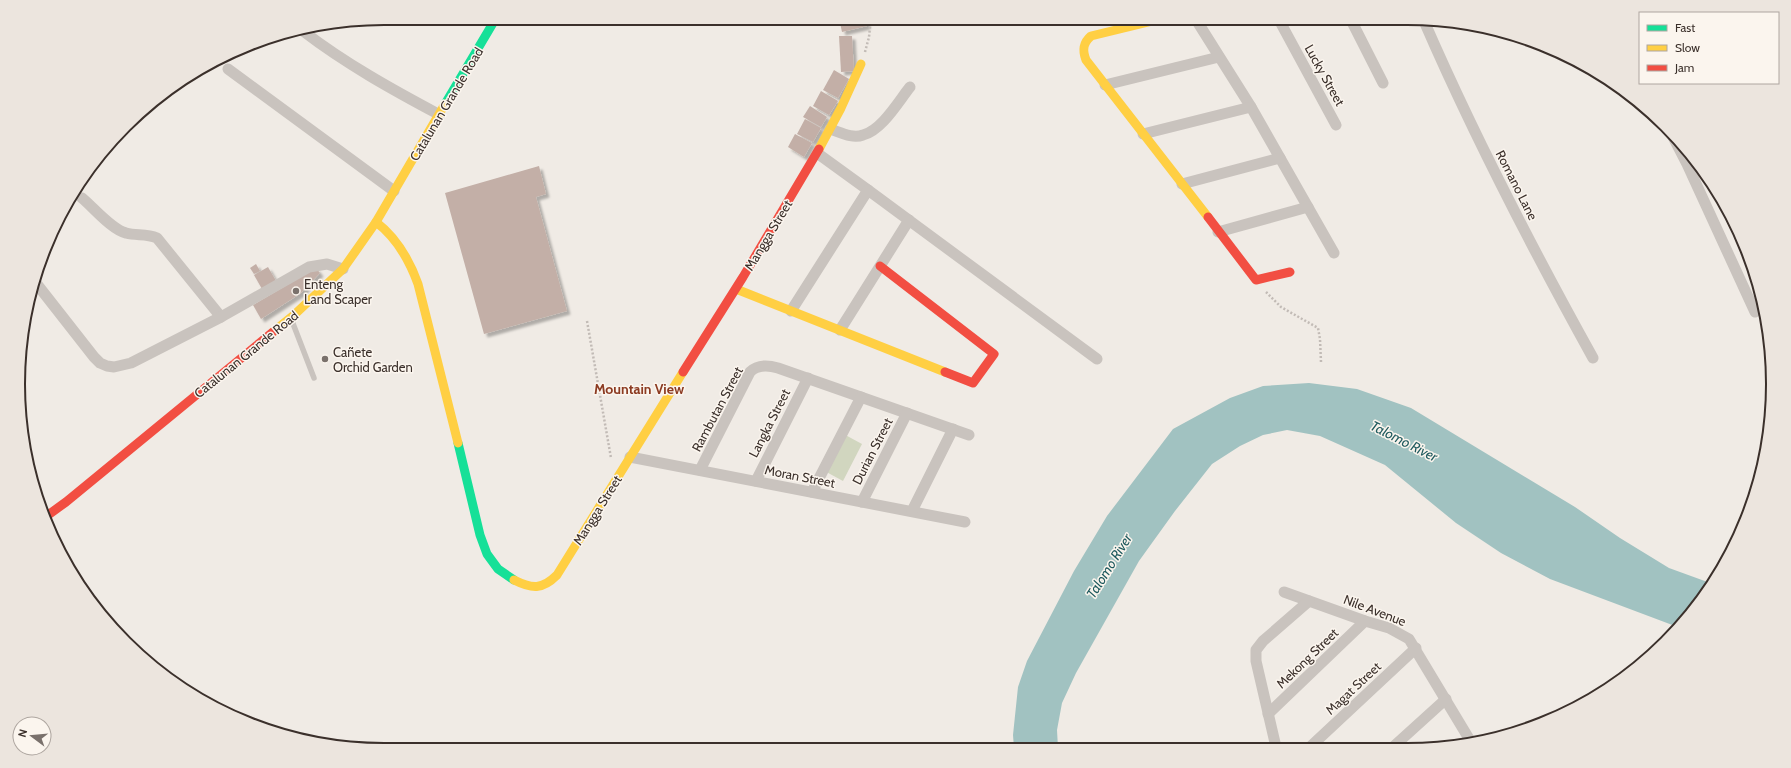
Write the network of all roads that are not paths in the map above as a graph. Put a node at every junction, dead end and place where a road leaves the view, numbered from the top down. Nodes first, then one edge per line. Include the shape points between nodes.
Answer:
1 (492, 25) edge
2 (1135, 25) edge
3 (1199, 25) edge
4 (1282, 25) edge
5 (1354, 25) edge
6 (1426, 26) edge
7 (307, 34) edge
8 (1219, 57) junction
9 (861, 64) road end
10 (228, 69) dead end
11 (1383, 83) dead end
12 (1105, 85) junction
13 (910, 87) dead end
14 (1251, 107) junction
15 (440, 116) junction
16 (1336, 125) dead end
17 (830, 128) junction
18 (1143, 134) junction
19 (816, 153) junction
20 (1682, 153) edge
21 (1280, 158) junction
22 (1182, 184) junction
23 (868, 190) junction
24 (394, 191) junction
25 (82, 198) dead end
26 (1308, 207) junction
27 (909, 220) junction
28 (376, 222) junction
29 (1218, 232) junction
30 (1334, 253) dead end
31 (880, 266) junction
32 (343, 269) junction
33 (1290, 272) dead end
34 (39, 286) edge
35 (736, 289) junction
36 (791, 311) junction
37 (1755, 312) dead end
38 (221, 317) junction
39 (291, 318) junction
40 (840, 330) junction
41 (1592, 358) dead end
42 (1097, 359) dead end
43 (314, 378) dead end
44 (808, 378) junction
45 (861, 397) junction
46 (907, 413) junction
47 (953, 429) junction
48 (968, 435) dead end
49 (630, 457) junction
50 (700, 470) junction
51 (756, 481) junction
52 (812, 492) junction
53 (862, 502) junction
54 (912, 511) junction
55 (49, 514) edge
56 (965, 522) dead end
57 (1284, 592) dead end
58 (1309, 601) junction
59 (1365, 621) junction
60 (1416, 648) junction
61 (1446, 699) junction
62 (1268, 714) junction
63 (1468, 737) edge
64 (1275, 743) edge
65 (1314, 743) edge
66 (1397, 743) edge

1 - 15 street, Catalunan Grande Road
2 - 12 street via 1096,34 1086,40 1083,53
3 - 8 street
4 - 16 street, Lucky Street
5 - 11 street
6 - 41 street, Romano Lane via 1478,140
7 - 15 street via 361,71
8 - 12 street
8 - 14 street
9 - 17 street, Mangga Street
10 - 24 street
12 - 18 street
13 - 17 street via 885,119 863,136 853,136
14 - 18 street
14 - 21 street
15 - 24 street, Catalunan Grande Road
17 - 19 street, Mangga Street
18 - 22 street
19 - 23 street
19 - 35 street, Mangga Street
20 - 37 street
21 - 22 street
21 - 26 street
22 - 29 street
23 - 27 street
23 - 36 street
24 - 28 street, Catalunan Grande Road
25 - 38 street via 118,230 157,238
26 - 29 street
26 - 30 street
27 - 31 street
27 - 42 street
28 - 32 street, Catalunan Grande Road
28 - 49 street, Mangga Street via 395,237 413,269 422,294 480,535 488,556 502,574 525,585 537,587 547,584 557,575
29 - 33 street via 1256,280
31 - 40 street
31 - 40 street via 994,354 973,383
32 - 38 street via 327,264 309,267
32 - 39 street, Catalunan Grande Road
34 - 38 street via 94,357 107,366 131,363
35 - 36 street
35 - 49 street, Mangga Street
36 - 40 street
39 - 43 lane
39 - 55 street, Catalunan Grande Road
44 - 45 street
44 - 50 street, Rambutan Street via 773,366 757,366 750,372
44 - 51 street, Langka Street
45 - 46 street
45 - 52 street
46 - 47 street
46 - 53 street, Durian Street
47 - 48 street
47 - 54 street
49 - 50 street, Moran Street
50 - 51 street, Moran Street
51 - 52 street, Moran Street
52 - 53 street, Moran Street
53 - 54 street, Moran Street
54 - 56 street, Moran Street
57 - 58 street, Nile Avenue
58 - 59 street, Nile Avenue
58 - 62 street via 1256,650 1256,661
59 - 60 street, Nile Avenue via 1400,633
59 - 62 street, Mekong Street
60 - 61 street, Nile Avenue
60 - 65 street, Magat Street
61 - 63 street, Nile Avenue
61 - 66 street
62 - 64 street

